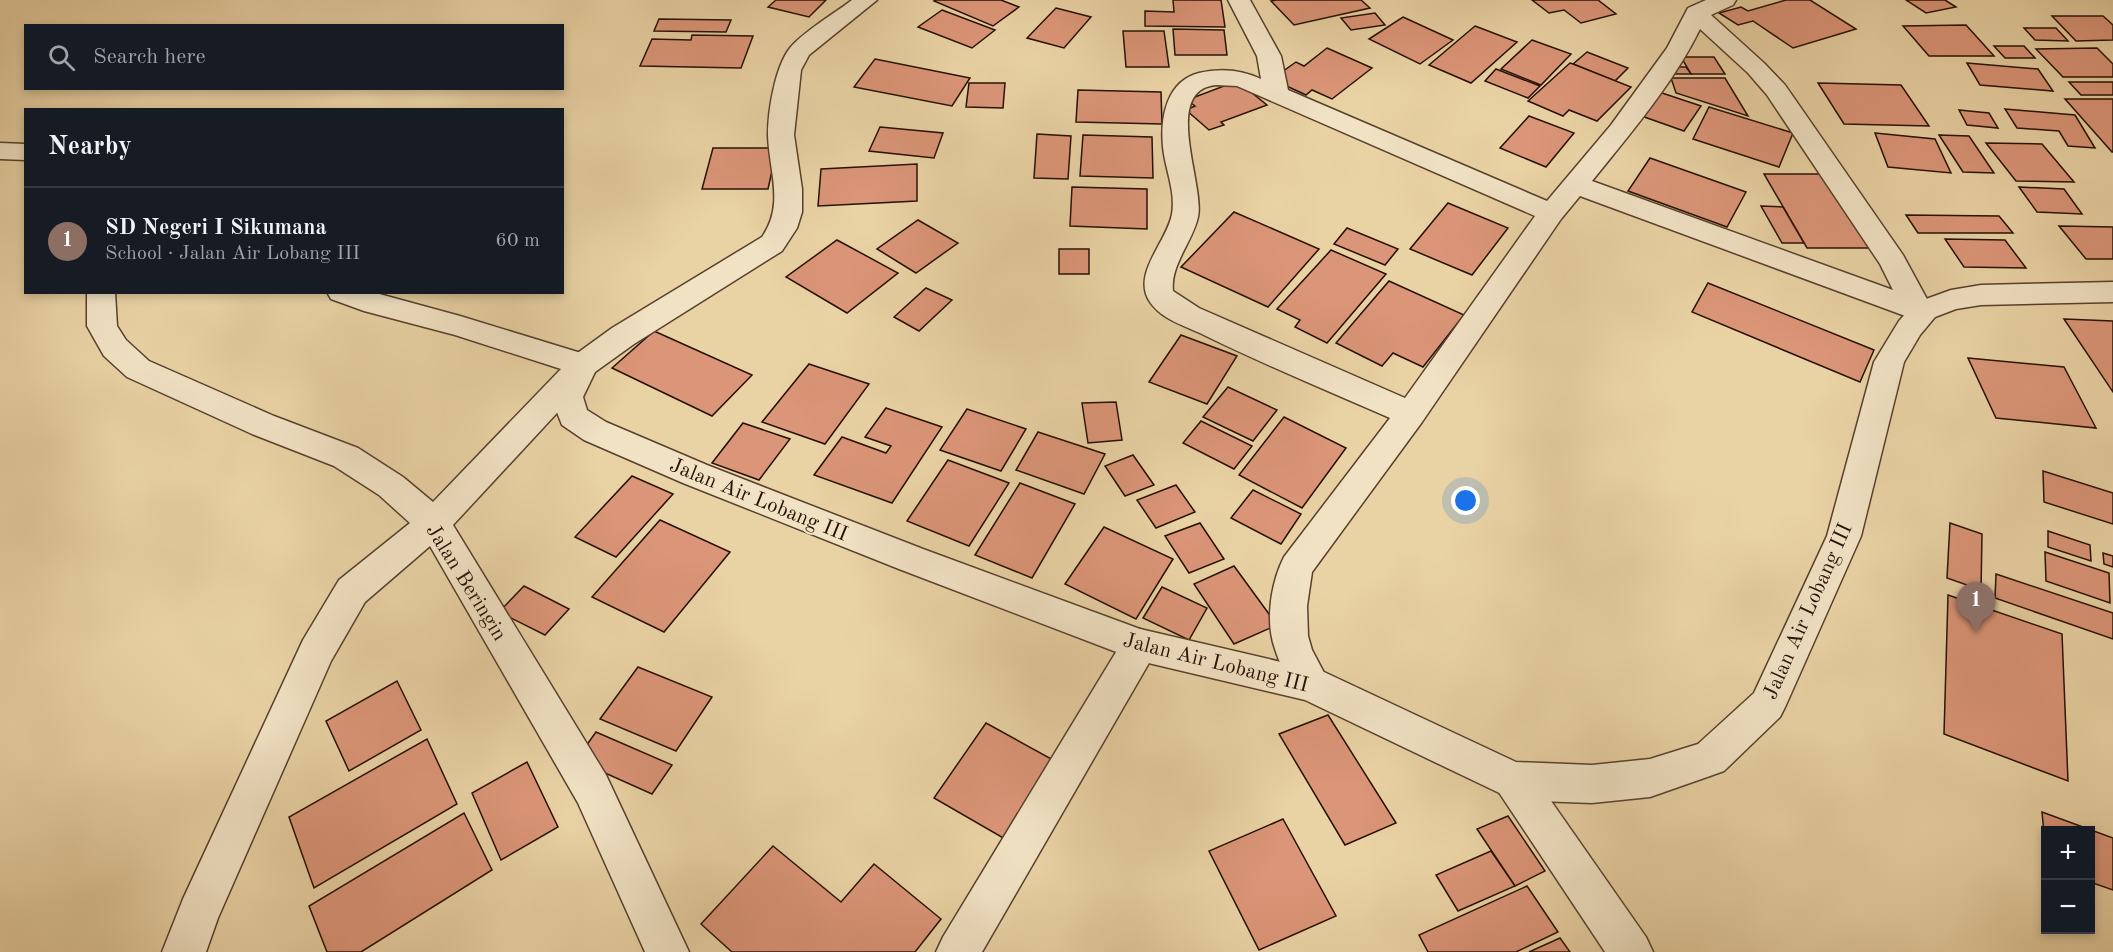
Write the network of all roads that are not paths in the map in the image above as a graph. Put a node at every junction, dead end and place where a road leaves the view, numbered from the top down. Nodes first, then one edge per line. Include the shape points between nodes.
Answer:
1 (866, 0) edge
2 (1239, 0) edge
3 (1725, 0) edge
4 (1696, 13) junction
5 (1276, 92) junction
6 (0, 151) edge
7 (24, 152) edge
8 (1574, 184) junction
9 (1551, 213) junction
10 (2113, 292) edge
11 (101, 294) edge
12 (346, 294) edge
13 (1922, 310) junction
14 (583, 365) junction
15 (1411, 414) junction
16 (434, 523) junction
17 (1140, 645) junction
18 (1311, 684) junction
19 (1514, 781) junction
20 (184, 952) edge
21 (667, 952) edge
22 (958, 952) edge
23 (1631, 952) edge

1 - 14 street, Jalan Air Lobang III via 800,51 789,70 781,135 789,189 788,212 772,244
2 - 5 street via 1269,56
3 - 4 street
4 - 8 street via 1678,49 1620,130
4 - 13 street via 1776,90
5 - 9 street
5 - 15 street via 1242,79 1218,76 1195,80 1182,92 1176,147 1185,188 1185,214 1158,288 1173,307 1230,336
6 - 7 street
8 - 9 street
8 - 13 street
9 - 15 street
10 - 13 street via 1981,295
11 - 16 street, Jalan Beringin via 102,326 115,348 138,369 346,457 391,486
12 - 14 street
13 - 19 street, Jalan Air Lobang III via 1889,362 1844,536 1767,705 1710,758 1650,778 1592,784
14 - 16 street
14 - 17 street, Jalan Air Lobang III via 567,397 573,417 595,431 910,559
15 - 18 street via 1296,567 1289,596 1289,623 1292,645
16 - 20 street via 352,591 316,652
16 - 21 street, Jalan Beringin via 592,789
17 - 18 street, Jalan Air Lobang III
17 - 22 street
18 - 19 street, Jalan Air Lobang III
19 - 23 street

